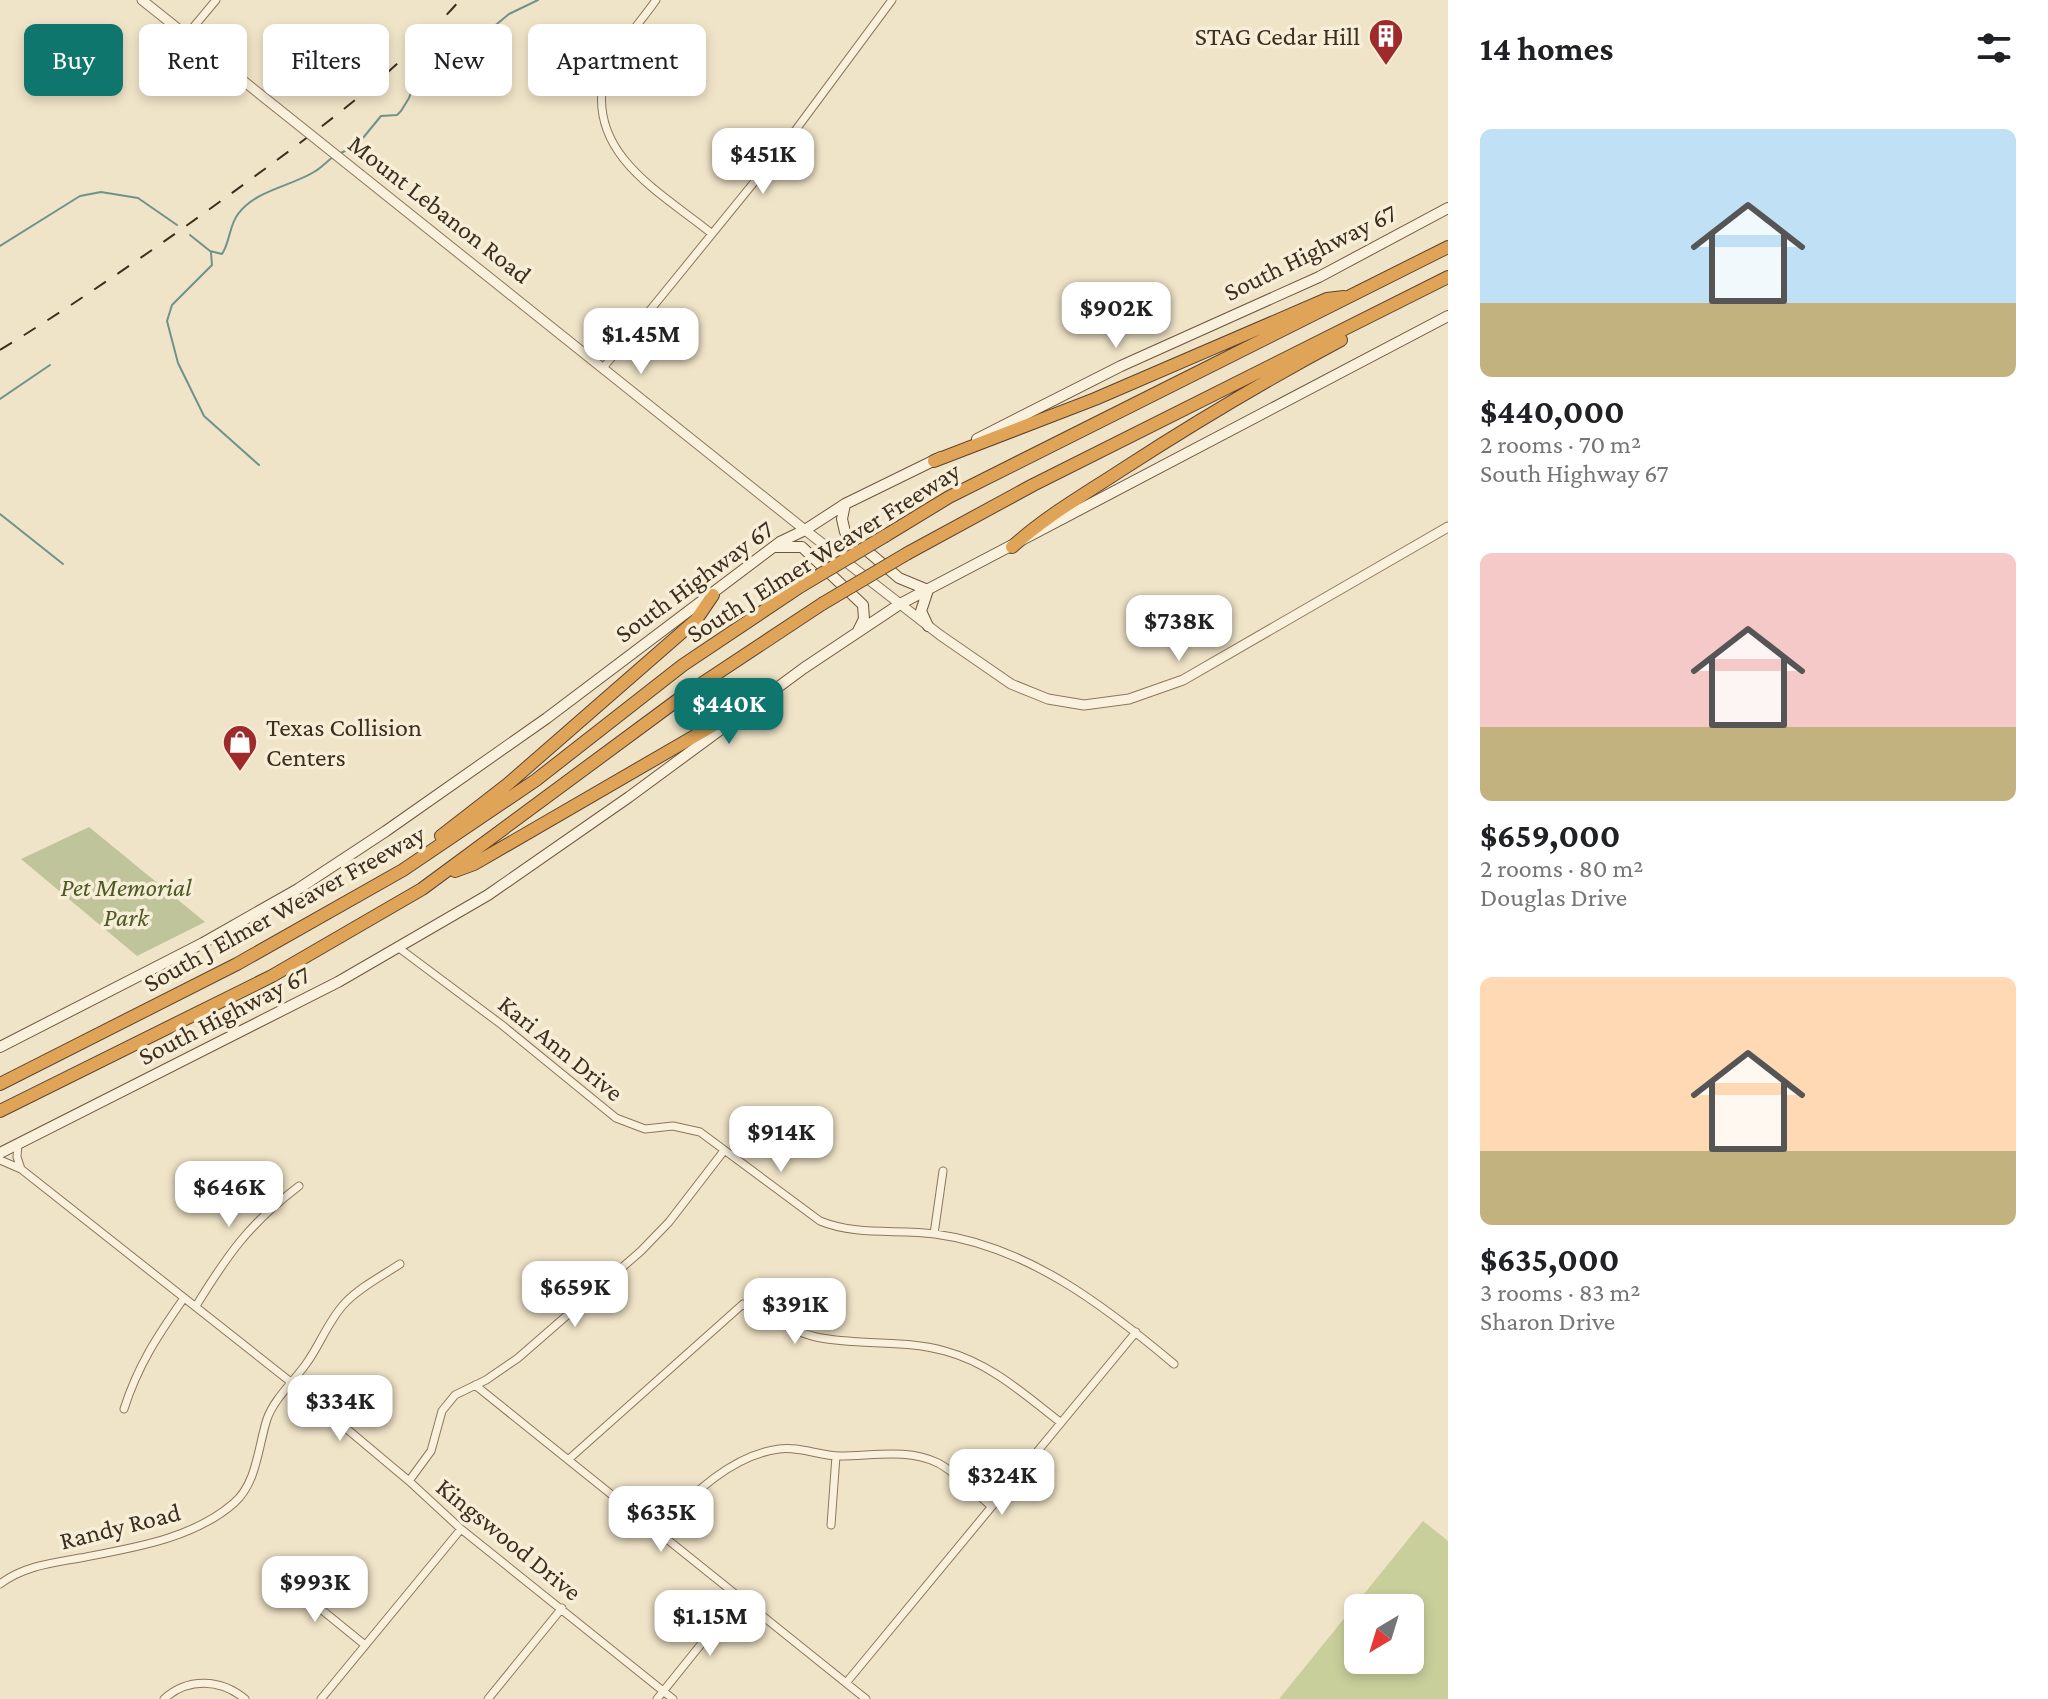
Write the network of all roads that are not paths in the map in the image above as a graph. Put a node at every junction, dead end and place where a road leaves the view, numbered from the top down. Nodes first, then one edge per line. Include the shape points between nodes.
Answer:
1 (142, 0) edge
2 (216, 0) edge
3 (656, 0) edge
4 (892, 0) edge
5 (171, 24) edge
6 (196, 24) edge
7 (247, 84) edge
8 (1448, 208) edge
9 (711, 233) junction
10 (1448, 247) edge
11 (1448, 277) edge
12 (1355, 295) junction
13 (1393, 305) junction
14 (1448, 316) edge
15 (603, 368) junction
16 (934, 461) junction
17 (845, 504) junction
18 (1448, 527) edge
19 (805, 530) junction
20 (775, 547) junction
21 (1012, 547) junction
22 (928, 590) junction
23 (713, 595) junction
24 (900, 604) junction
25 (928, 626) junction
26 (857, 633) junction
27 (761, 701) junction
28 (403, 870) junction
29 (444, 874) junction
30 (399, 948) junction
31 (0, 1047) edge
32 (0, 1084) edge
33 (0, 1111) edge
34 (18, 1144) junction
35 (723, 1152) junction
36 (0, 1153) edge
37 (0, 1160) edge
38 (21, 1169) junction
39 (943, 1171) dead end
40 (299, 1186) dead end
41 (934, 1234) junction
42 (400, 1264) dead end
43 (184, 1298) junction
44 (196, 1306) junction
45 (1136, 1332) junction
46 (1174, 1364) dead end
47 (292, 1383) junction
48 (475, 1385) junction
49 (124, 1409) dead end
50 (1060, 1422) junction
51 (836, 1456) junction
52 (569, 1459) junction
53 (409, 1481) junction
54 (991, 1506) junction
55 (831, 1525) dead end
56 (461, 1529) junction
57 (659, 1531) junction
58 (285, 1580) dead end
59 (0, 1584) edge
60 (739, 1597) junction
61 (562, 1608) junction
62 (365, 1645) junction
63 (846, 1683) junction
64 (663, 1692) junction
65 (164, 1699) edge
66 (245, 1699) edge
67 (321, 1699) edge
68 (488, 1699) edge
69 (657, 1699) edge
70 (673, 1699) edge
71 (866, 1699) edge

1 - 5 street, Mount Lebanon Road
2 - 6 street
3 - 9 street via 604,81 607,134 631,168
4 - 9 street via 786,143
7 - 15 street, Mount Lebanon Road, bridge
8 - 16 main road, South Highway 67 via 1319,277 1121,366
9 - 15 street
10 - 12 highway, South J Elmer Weaver Freeway
11 - 13 highway, South J Elmer Weaver Freeway
12 - 16 highway via 1327,299 1095,399
12 - 28 highway, South J Elmer Weaver Freeway, bridge via 949,497 801,586 683,665 536,780
13 - 21 highway via 1377,321 1186,428 1038,524
13 - 29 highway, South J Elmer Weaver Freeway, bridge via 1033,485 822,604 683,696
14 - 21 main road, South Highway 67
15 - 19 street, Mount Lebanon Road
16 - 17 main road, South Highway 67
17 - 19 main road, South Highway 67
17 - 22 main road via 845,532 899,578
18 - 25 street, Mount Lebanon Road via 1183,680 1129,699 1084,705 1048,699 1011,684
19 - 20 main road, South Highway 67
19 - 24 street, Mount Lebanon Road
20 - 23 main road, South Highway 67
20 - 26 main road via 802,547 863,605
21 - 22 main road, South Highway 67
22 - 24 main road, South Highway 67
22 - 25 main road via 921,611
23 - 28 highway via 696,620
23 - 31 main road, South Highway 67 via 547,718 298,889
24 - 25 street, Mount Lebanon Road
24 - 26 main road, South Highway 67
26 - 27 main road, South Highway 67
27 - 29 highway via 474,864
27 - 30 main road, South Highway 67 via 532,867
28 - 32 highway, South J Elmer Weaver Freeway via 237,964
29 - 33 highway, South J Elmer Weaver Freeway via 272,976
30 - 34 main road, South Highway 67
30 - 35 street, Kari Ann Drive via 616,1118 645,1129 691,1128
34 - 36 main road, South Highway 67
34 - 38 street
35 - 41 street, Kari Ann Drive via 820,1221 838,1228
35 - 48 street via 641,1251 518,1358
37 - 38 street, Kingswood Drive
38 - 43 street, Kingswood Drive
39 - 41 street
40 - 44 street via 230,1252
41 - 45 street, Kari Ann Drive via 969,1240 1036,1266
42 - 47 street, Randy Road via 345,1302
43 - 44 street, Kingswood Drive
43 - 49 street via 151,1345
44 - 47 street, Kingswood Drive
45 - 46 street, Kari Ann Drive
45 - 50 street
47 - 53 street, Kingswood Drive
47 - 59 street, Randy Road via 268,1416 247,1486 212,1521 107,1553 31,1567
48 - 52 street
48 - 53 street via 448,1402 431,1451
50 - 52 street via 969,1359 943,1350 812,1336 743,1304
50 - 54 street
51 - 54 street via 921,1457 939,1464
51 - 55 street
51 - 57 street via 777,1449 735,1464
52 - 57 street
53 - 56 street, Kingswood Drive
54 - 63 street
56 - 61 street, Kingswood Drive
56 - 62 street
57 - 60 street
58 - 62 street
60 - 63 street
60 - 64 street
61 - 64 street, Kingswood Drive
61 - 68 street
62 - 67 street
63 - 71 street
64 - 69 street
64 - 70 street, Kingswood Drive
65 - 66 street via 174,1689 205,1681

